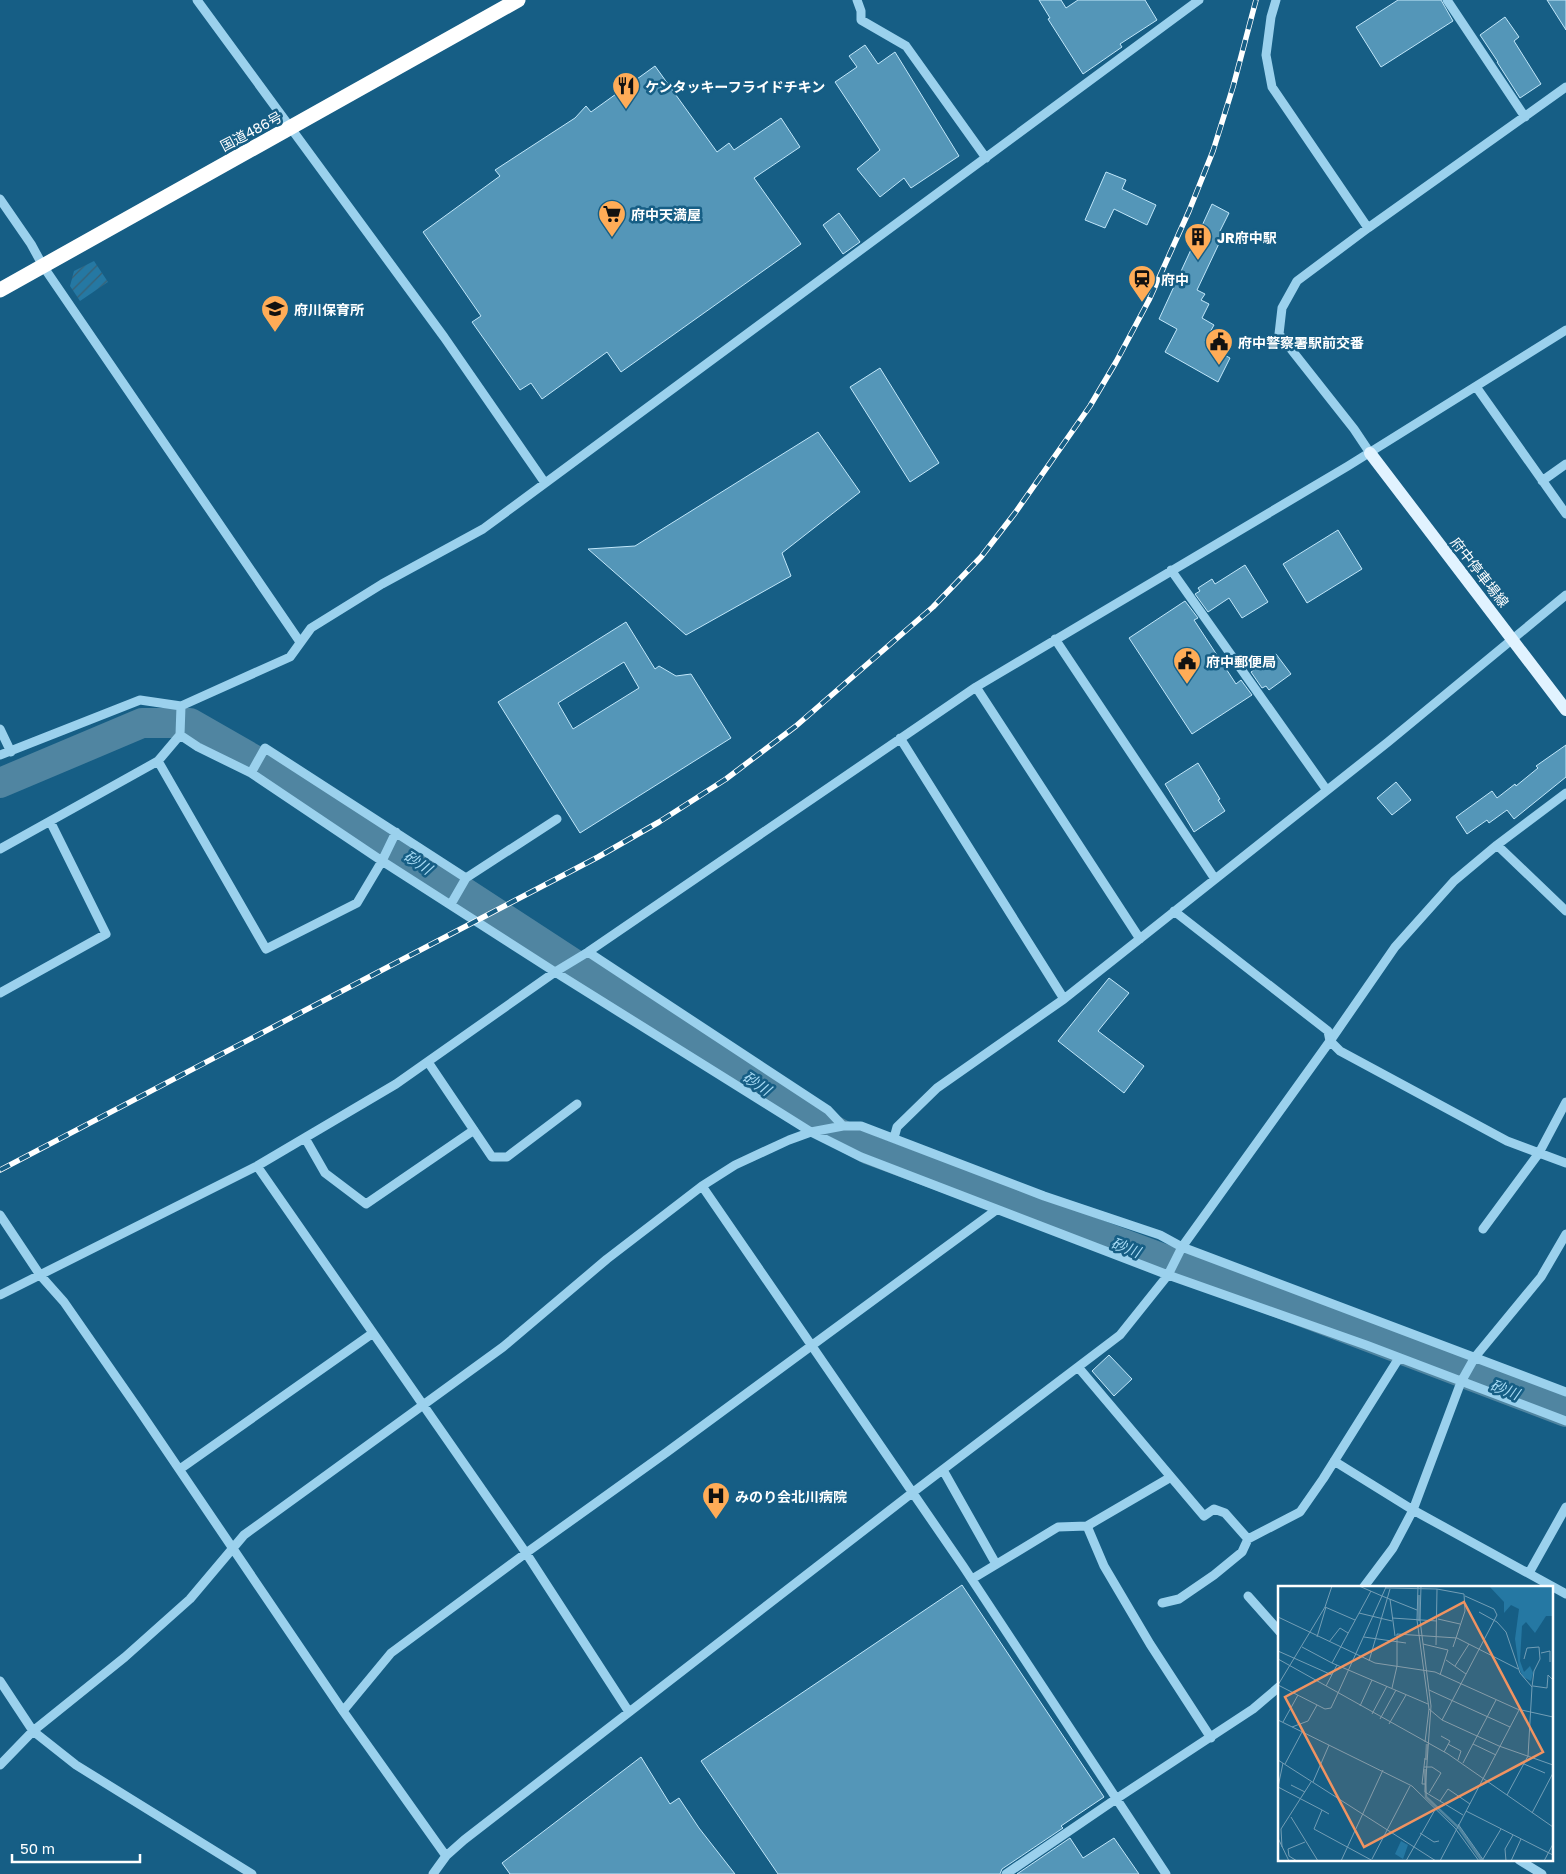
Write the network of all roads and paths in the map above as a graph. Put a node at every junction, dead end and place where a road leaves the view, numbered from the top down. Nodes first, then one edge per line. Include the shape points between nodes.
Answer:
1 (197, 0) edge
2 (518, 0) edge
3 (857, 0) edge
4 (1199, 0) edge
5 (1276, 0) edge
6 (1447, 0) edge
7 (1566, 88) edge
8 (1524, 116) junction
9 (291, 128) junction
10 (986, 158) junction
11 (0, 199) edge
12 (1368, 228) junction
13 (43, 266) junction
14 (0, 290) edge
15 (1566, 330) edge
16 (1476, 388) junction
17 (1370, 453) junction
18 (1566, 464) edge
19 (1542, 480) junction
20 (545, 483) junction
21 (1566, 514) edge
22 (1171, 570) junction
23 (1566, 595) edge
24 (1055, 639) junction
25 (1513, 640) junction
26 (300, 642) junction
27 (976, 687) junction
28 (181, 706) junction
29 (1566, 710) edge
30 (0, 729) edge
31 (180, 735) junction
32 (900, 738) junction
33 (11, 752) junction
34 (0, 755) edge
35 (158, 761) junction
36 (251, 773) junction
37 (1326, 789) junction
38 (1566, 793) edge
39 (557, 819) dead end
40 (50, 821) junction
41 (396, 832) junction
42 (1497, 845) junction
43 (0, 849) edge
44 (382, 861) junction
45 (466, 878) junction
46 (1215, 879) junction
47 (451, 904) junction
48 (1174, 911) junction
49 (1566, 911) edge
50 (1140, 939) junction
51 (588, 952) junction
52 (555, 972) junction
53 (0, 993) edge
54 (1064, 999) junction
55 (1330, 1041) junction
56 (428, 1062) junction
57 (1566, 1102) edge
58 (578, 1104) dead end
59 (842, 1126) junction
60 (474, 1130) junction
61 (811, 1132) junction
62 (305, 1138) junction
63 (894, 1138) junction
64 (1539, 1153) junction
65 (1566, 1163) edge
66 (257, 1166) junction
67 (702, 1186) junction
68 (996, 1210) junction
69 (0, 1215) edge
70 (1483, 1229) dead end
71 (1566, 1234) edge
72 (1182, 1247) junction
73 (40, 1275) junction
74 (1168, 1275) junction
75 (0, 1295) edge
76 (373, 1333) junction
77 (812, 1344) junction
78 (1475, 1357) junction
79 (1399, 1358) junction
80 (1078, 1367) junction
81 (1460, 1382) junction
82 (1566, 1392) edge
83 (423, 1406) junction
84 (1566, 1421) edge
85 (1334, 1461) junction
86 (180, 1469) junction
87 (943, 1470) junction
88 (1171, 1477) junction
89 (912, 1493) junction
90 (1566, 1507) edge
91 (1413, 1510) junction
92 (1087, 1526) junction
93 (1248, 1539) junction
94 (234, 1549) junction
95 (526, 1553) junction
96 (996, 1564) junction
97 (1528, 1573) junction
98 (972, 1579) junction
99 (1364, 1586) edge
100 (1546, 1586) edge
101 (1554, 1589) edge
102 (1566, 1594) edge
103 (1248, 1596) dead end
104 (1162, 1603) dead end
105 (1278, 1630) edge
106 (0, 1681) edge
107 (1278, 1688) edge
108 (343, 1711) junction
109 (630, 1712) junction
110 (33, 1731) junction
111 (1211, 1738) junction
112 (0, 1765) edge
113 (1116, 1799) junction
114 (446, 1856) junction
115 (1522, 1862) edge
116 (252, 1874) edge
117 (433, 1874) edge
118 (1006, 1874) edge
119 (1166, 1874) edge
120 (1542, 1874) edge

1 - 9 street
2 - 9 highway, 国道486号
3 - 10 street via 861,20 906,46
4 - 10 street
5 - 12 street via 1266,55 1272,87
6 - 8 street
7 - 8 street
8 - 12 street
9 - 13 highway, 国道486号
9 - 20 street via 444,337
10 - 20 street
11 - 13 street
12 - 17 street via 1298,281 1282,308 1280,334
13 - 14 highway, 国道486号
13 - 26 street
15 - 16 street
16 - 17 street
16 - 19 street
17 - 22 street
17 - 25 main road, 府中停車場線
18 - 19 street
19 - 21 street
20 - 26 street via 483,529 382,584 311,628
22 - 24 street
22 - 37 street
23 - 25 street
24 - 27 street
24 - 46 street
25 - 29 main road, 府中停車場線
25 - 37 street
26 - 28 street via 290,657
27 - 32 street
27 - 50 street
28 - 31 street
28 - 33 street via 140,700
30 - 33 street
31 - 35 street
31 - 36 street
32 - 51 street
32 - 54 street
33 - 34 street
35 - 40 street
35 - 44 street via 266,949 357,903
36 - 41 street via 266,748
36 - 44 street
37 - 46 street
38 - 42 street
39 - 45 street
40 - 43 street
40 - 53 street via 106,934
41 - 44 street
41 - 45 street
42 - 49 street
42 - 55 street via 1454,881 1395,947
44 - 47 street
45 - 47 street
46 - 48 street
47 - 52 street
48 - 50 street
48 - 55 street via 1328,1032
50 - 54 street
51 - 52 street
51 - 59 street via 828,1110
52 - 56 street
52 - 61 street
54 - 63 street via 937,1088 898,1127
55 - 64 street via 1340,1051 1507,1141
55 - 72 street
56 - 60 street
56 - 62 street
57 - 64 street
58 - 60 street via 507,1157 492,1157
59 - 61 street
59 - 63 street via 861,1126
60 - 62 street via 366,1204 325,1173
61 - 67 street via 735,1165
61 - 68 street via 861,1158
62 - 66 street
63 - 72 street via 1044,1196 1160,1235
64 - 65 street
64 - 70 street
66 - 73 street
66 - 76 street
67 - 77 street
67 - 83 street via 503,1347
68 - 74 street
68 - 77 street
69 - 73 street
71 - 78 street via 1541,1277
72 - 74 street
72 - 78 street
73 - 75 street
73 - 86 street via 64,1302
74 - 79 street
74 - 80 street via 1120,1335
76 - 83 street
76 - 86 street
77 - 89 street
77 - 95 street
78 - 81 street
78 - 82 street
79 - 81 street
79 - 85 street
80 - 87 street
80 - 88 street
81 - 84 street
81 - 91 street
83 - 94 street via 244,1535
83 - 95 street
85 - 91 street
85 - 93 street via 1300,1512
86 - 94 street
87 - 89 street
87 - 96 street
88 - 92 street
88 - 93 street via 1204,1516 1214,1510 1225,1513
89 - 98 street
89 - 109 street
90 - 97 street
91 - 97 street
91 - 99 street via 1393,1548
92 - 96 street via 1058,1527
92 - 111 street via 1104,1566
93 - 104 street via 1242,1552 1214,1576 1179,1599
94 - 108 street
94 - 110 street via 190,1599 125,1657
95 - 108 street via 391,1652
95 - 109 street
96 - 98 street
97 - 100 street
98 - 113 street
101 - 102 street
103 - 105 street
106 - 110 street
107 - 111 street
108 - 114 street
109 - 114 street
110 - 112 street
110 - 116 street via 76,1765
111 - 113 street
113 - 118 street
113 - 119 street
114 - 117 street
115 - 120 street

